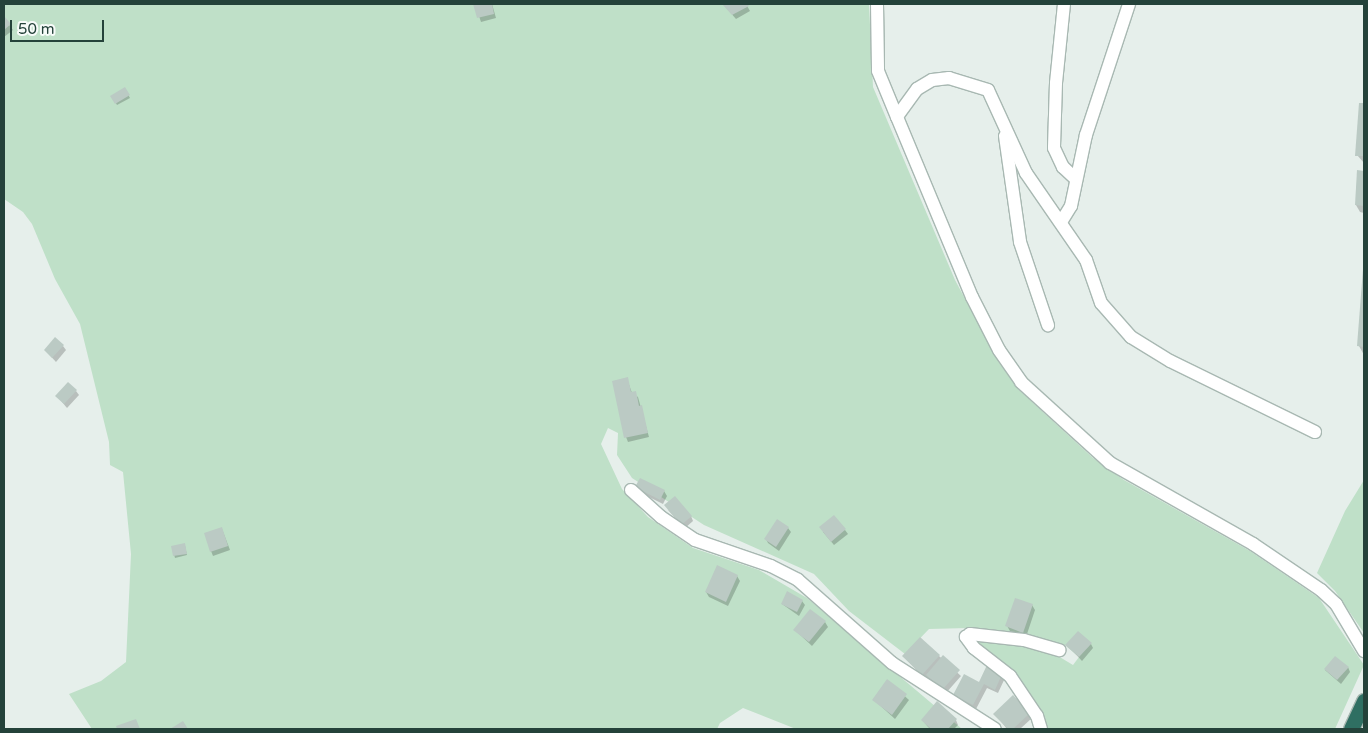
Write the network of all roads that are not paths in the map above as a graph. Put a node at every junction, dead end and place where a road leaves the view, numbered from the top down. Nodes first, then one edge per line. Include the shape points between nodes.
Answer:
1 (878, 4) edge
2 (1064, 4) edge
3 (1128, 4) edge
4 (897, 117) junction
5 (1004, 124) junction
6 (1076, 179) junction
7 (1061, 222) junction
8 (1048, 325) dead end
9 (1315, 432) dead end
10 (631, 490) dead end
11 (1060, 650) dead end
12 (1364, 651) edge
13 (1364, 701) edge
14 (994, 729) edge
15 (1042, 729) edge
16 (1351, 729) edge

1 - 4 street via 878,71
2 - 6 street via 1057,64 1054,148 1057,158
3 - 6 street via 1086,135
4 - 5 street via 917,89 932,80 949,78 988,90
4 - 12 street via 972,298 999,350 1021,382 1110,463 1253,544 1320,590 1336,604
5 - 7 street via 1026,173
5 - 8 street via 1020,242
6 - 7 street via 1071,206
7 - 9 street via 1086,260 1101,303 1130,337 1170,361
10 - 14 street via 695,540 771,566 798,580 892,662
11 - 15 street via 1024,640 970,634 966,637 974,648 1010,676
13 - 16 highway

